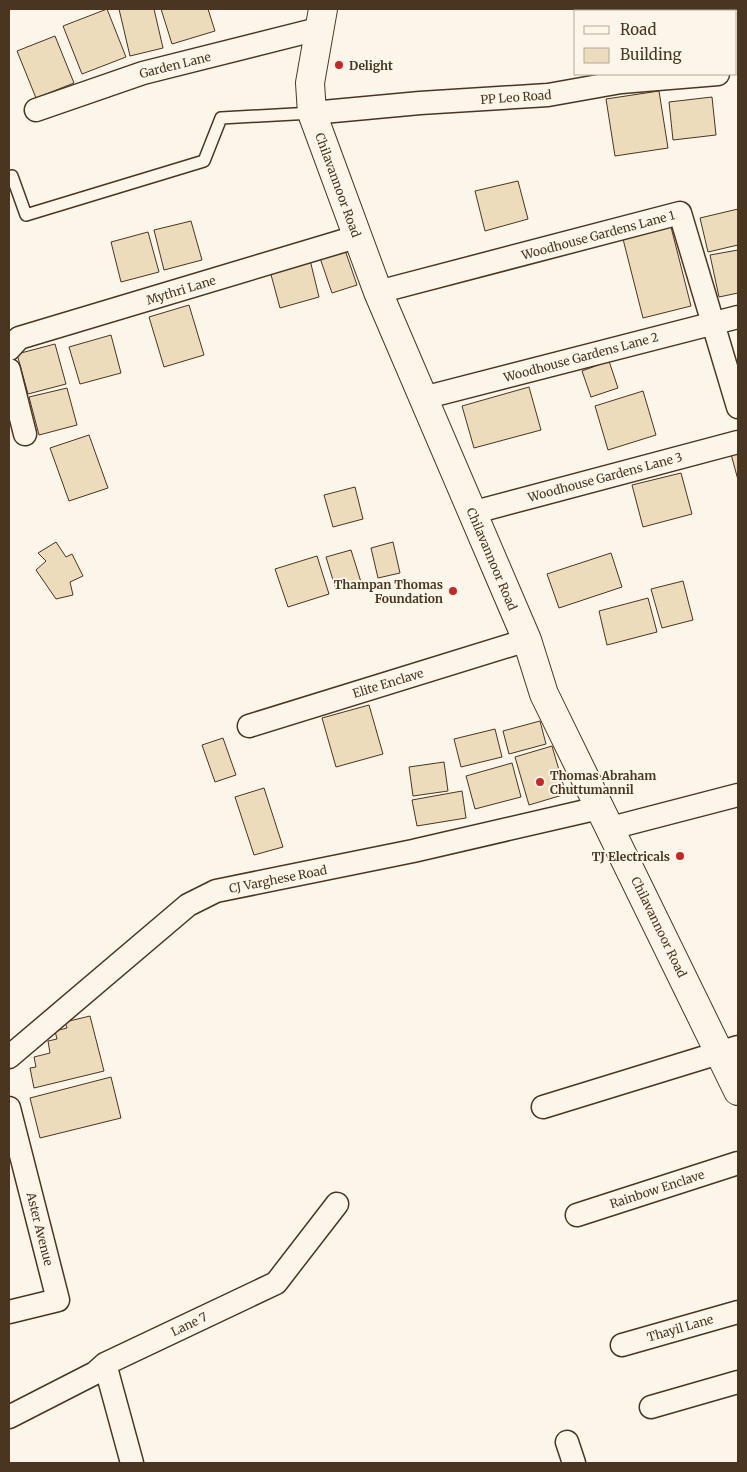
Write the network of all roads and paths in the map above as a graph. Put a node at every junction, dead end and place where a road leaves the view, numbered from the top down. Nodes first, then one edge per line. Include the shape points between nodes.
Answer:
1 (321, 19) edge
2 (706, 75) edge
3 (36, 110) dead end
4 (312, 114) junction
5 (9, 177) edge
6 (356, 238) junction
7 (378, 292) junction
8 (738, 317) edge
9 (714, 323) junction
10 (9, 349) edge
11 (9, 370) edge
12 (423, 398) junction
13 (738, 407) edge
14 (25, 434) dead end
15 (738, 442) edge
16 (471, 512) junction
17 (527, 640) junction
18 (249, 726) dead end
19 (738, 795) edge
20 (605, 818) junction
21 (729, 1050) edge
22 (9, 1057) edge
23 (738, 1091) edge
24 (543, 1107) dead end
25 (9, 1108) edge
26 (738, 1163) edge
27 (338, 1204) dead end
28 (576, 1215) dead end
29 (9, 1312) edge
30 (738, 1312) edge
31 (622, 1345) dead end
32 (105, 1364) junction
33 (738, 1382) edge
34 (651, 1407) dead end
35 (9, 1417) edge
36 (132, 1463) edge

1 - 3 street, Garden Lane via 143,73
1 - 4 street, Chilavannoor Road via 310,83
2 - 4 street, PP Leo Road via 620,82 548,95
4 - 5 lane via 221,118 204,161 26,215 12,176
4 - 6 street, Chilavannoor Road
6 - 7 street, Chilavannoor Road
6 - 10 street, Mythri Lane via 20,338
7 - 9 street, Woodhouse Gardens Lane 1 via 680,213
7 - 12 street, Chilavannoor Road
8 - 9 street, Woodhouse Gardens Lane 2
9 - 12 street, Woodhouse Gardens Lane 2
9 - 13 street, Woodhouse Gardens Lane 1
11 - 14 street
12 - 16 street, Chilavannoor Road
15 - 16 street, Woodhouse Gardens Lane 3
16 - 17 street, Chilavannoor Road
17 - 18 street, Elite Enclave
17 - 20 street, Chilavannoor Road via 544,694
19 - 20 street, CJ Varghese Road
20 - 21 street, Chilavannoor Road
20 - 22 street, CJ Varghese Road via 216,891 188,905
21 - 23 street, Chilavannoor Road
21 - 24 street
25 - 29 street, Aster Avenue via 58,1300
26 - 28 street, Rainbow Enclave
27 - 32 street, Lane 7 via 276,1283
30 - 31 street, Thayil Lane
32 - 35 street, Lane 7 via 95,1373
32 - 36 street
33 - 34 street

